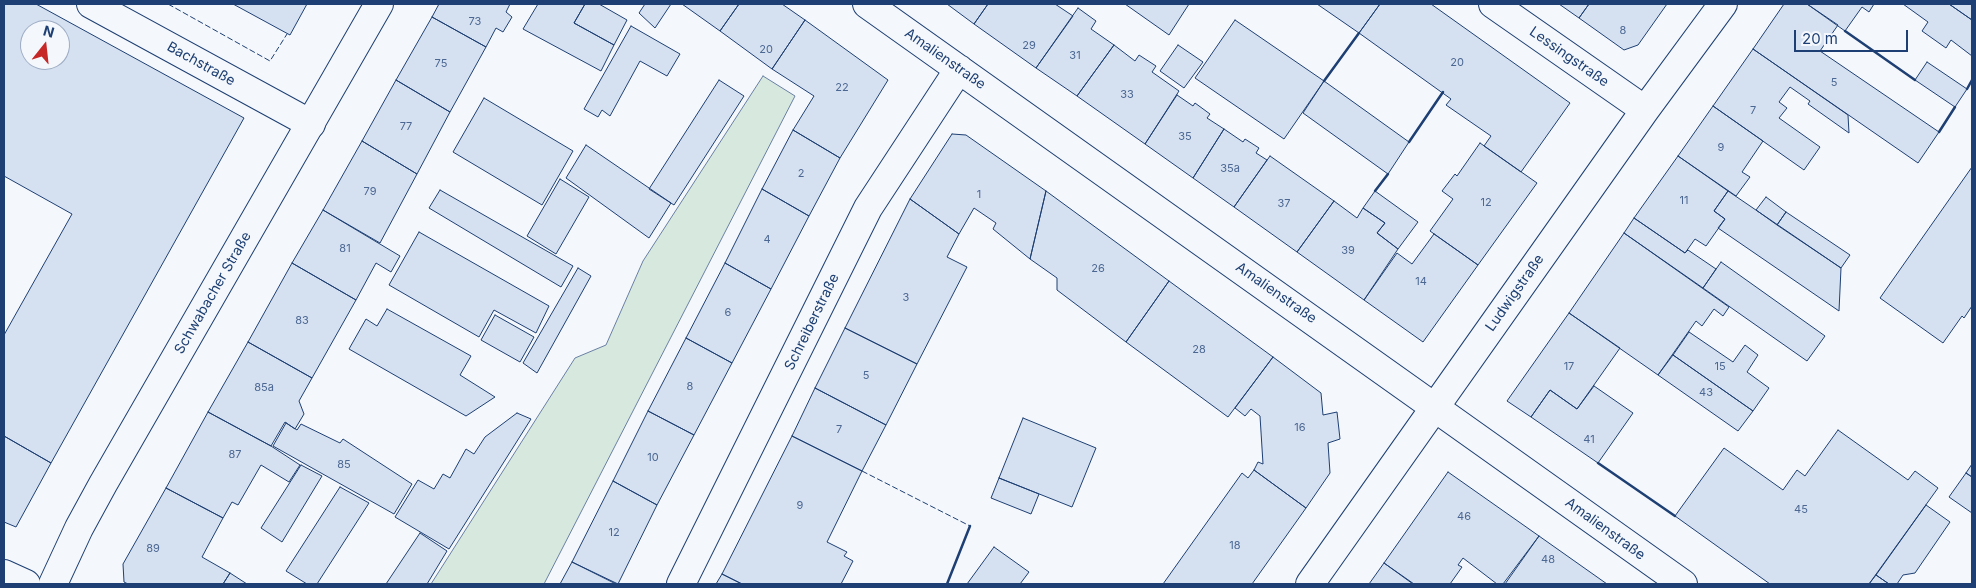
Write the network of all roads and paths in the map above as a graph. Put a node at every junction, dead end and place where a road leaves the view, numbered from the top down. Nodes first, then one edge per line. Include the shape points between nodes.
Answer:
1 (91, 4) edge
2 (379, 4) edge
3 (867, 4) edge
4 (1492, 4) edge
5 (1723, 4) edge
6 (959, 69) junction
7 (1645, 110) junction
8 (311, 124) junction
9 (1435, 406) junction
10 (4, 574) edge
11 (26, 584) edge
12 (53, 584) edge
13 (681, 584) edge
14 (1310, 584) edge
15 (1683, 584) edge

1 - 8 street, Bachstraße
2 - 8 street, Schwabacher Straße
3 - 6 street, Amalienstraße
4 - 7 street, Lessingstraße
5 - 7 street, Ludwigstraße
6 - 9 street, Amalienstraße
6 - 13 street, Schreiberstraße via 868,208
7 - 9 street, Ludwigstraße
8 - 12 street, Schwabacher Straße via 103,484
9 - 14 street, Ludwigstraße
9 - 15 street, Amalienstraße
10 - 11 street

